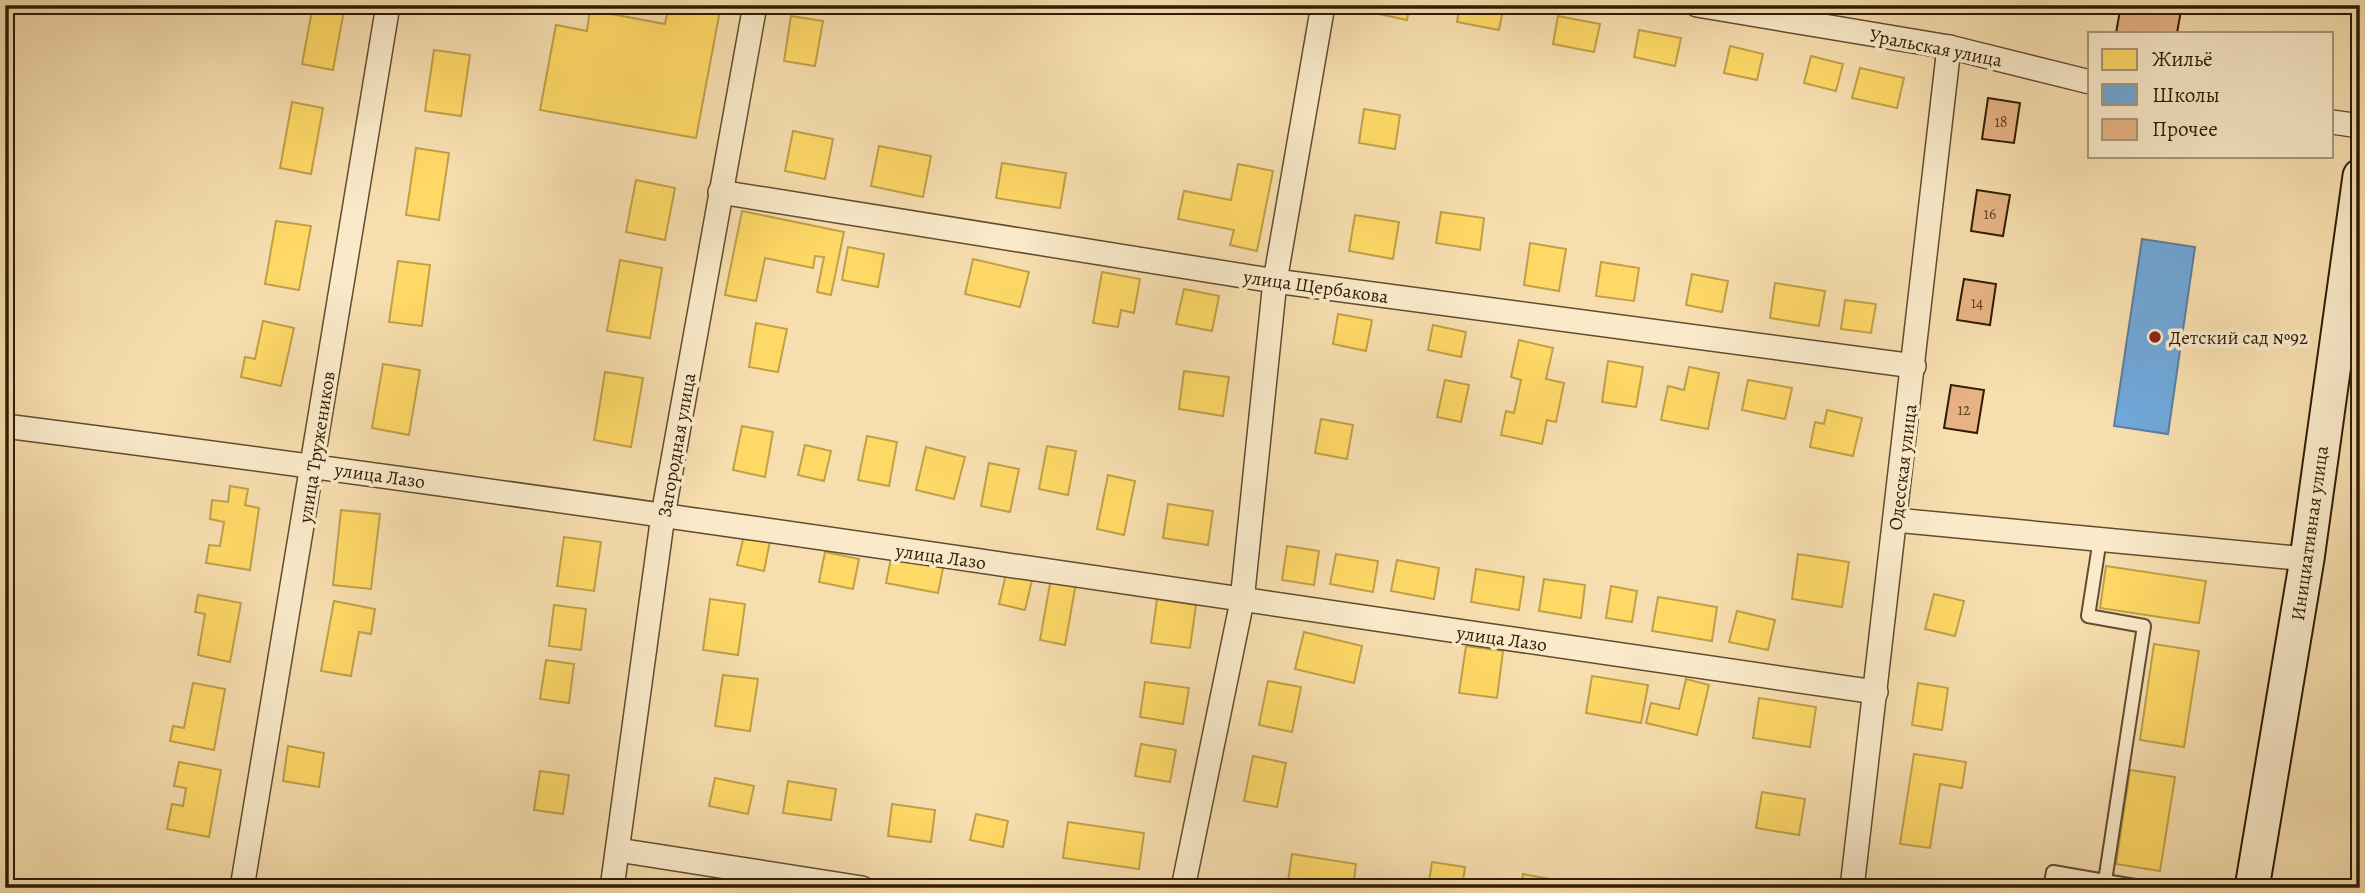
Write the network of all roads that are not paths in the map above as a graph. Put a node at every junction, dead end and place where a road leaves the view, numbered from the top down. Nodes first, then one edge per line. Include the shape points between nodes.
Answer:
1 (387, 5) edge
2 (755, 5) edge
3 (1323, 5) edge
4 (1698, 5) edge
5 (1949, 47) junction
6 (2088, 82) edge
7 (2334, 122) edge
8 (2360, 126) edge
9 (2360, 176) edge
10 (720, 192) junction
11 (1275, 281) junction
12 (2349, 328) edge
13 (1914, 366) junction
14 (5, 426) edge
15 (313, 466) junction
16 (663, 515) junction
17 (1895, 520) junction
18 (2100, 539) junction
19 (2307, 559) junction
20 (1242, 601) junction
21 (1875, 692) junction
22 (618, 850) junction
23 (2105, 881) junction
24 (242, 888) edge
25 (612, 888) edge
26 (862, 888) edge
27 (1183, 888) edge
28 (1852, 888) edge
29 (2050, 888) edge
30 (2147, 888) edge
31 (2252, 888) edge

1 - 15 street, улица Тружеников
2 - 10 street, Загородная улица
3 - 11 street
4 - 5 street, Уральская улица
5 - 6 street, Уральская улица
5 - 13 street, Одесская улица
7 - 8 street
9 - 12 main road, Инициативная улица
10 - 11 street, улица Щербакова
10 - 16 street, Загородная улица
11 - 13 street, улица Щербакова
11 - 20 street
12 - 19 main road, Инициативная улица
13 - 17 street, Одесская улица
14 - 15 street, улица Лазо
15 - 16 street, улица Лазо
15 - 24 street, улица Тружеников
16 - 20 street, улица Лазо
16 - 22 street, Загородная улица
17 - 18 street
17 - 21 street, Одесская улица
18 - 19 street
18 - 23 lane via 2088,616 2144,626
19 - 31 main road, Инициативная улица
20 - 21 street, улица Лазо
20 - 27 street
21 - 28 street, Одесская улица
22 - 25 street, Загородная улица
22 - 26 street
23 - 29 lane via 2053,873
23 - 30 lane

